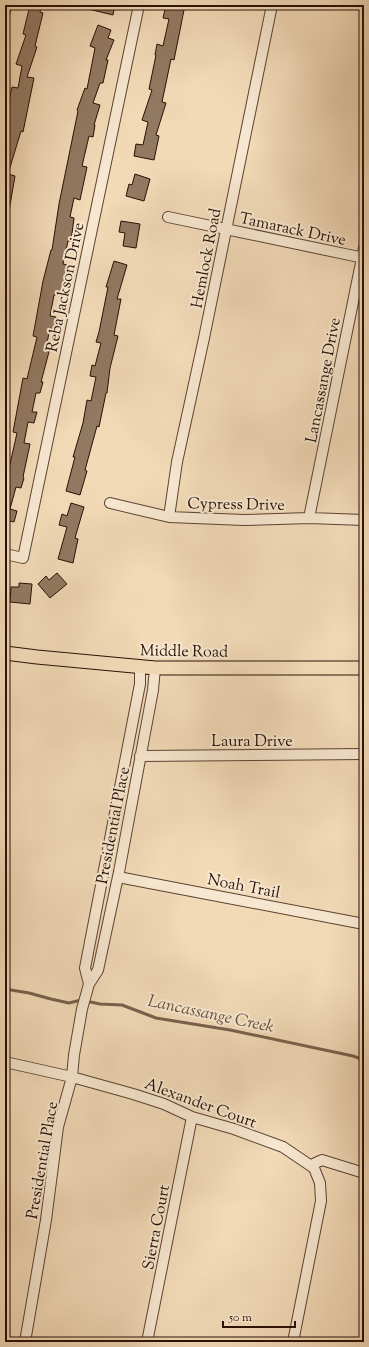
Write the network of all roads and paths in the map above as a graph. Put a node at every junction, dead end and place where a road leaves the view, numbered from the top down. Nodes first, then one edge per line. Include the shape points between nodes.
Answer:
1 (6, 5) edge
2 (139, 5) edge
3 (272, 5) edge
4 (5, 11) edge
5 (168, 216) dead end
6 (226, 229) junction
7 (363, 254) edge
8 (110, 503) dead end
9 (169, 517) junction
10 (309, 518) junction
11 (364, 520) edge
12 (5, 554) edge
13 (5, 653) edge
14 (140, 667) junction
15 (155, 668) junction
16 (364, 668) edge
17 (364, 754) edge
18 (140, 756) junction
19 (118, 876) junction
20 (364, 924) edge
21 (88, 989) junction
22 (5, 1062) edge
23 (72, 1077) junction
24 (192, 1117) junction
25 (313, 1167) junction
26 (364, 1173) edge
27 (25, 1342) edge
28 (147, 1342) edge
29 (293, 1342) edge

1 - 4 street
2 - 12 street, Reba Jackson Drive via 23,558
3 - 6 street, Hemlock Road
5 - 6 street, Tamarack Drive
6 - 7 street, Tamarack Drive
6 - 9 street, Hemlock Road via 177,462
7 - 10 street, Lancassange Drive
8 - 9 street, Cypress Drive
9 - 10 street, Cypress Drive via 244,520
10 - 11 street, Cypress Drive
13 - 14 main road, Middle Road
14 - 15 main road, Middle Road
14 - 21 street, Presidential Place via 140,684 85,968
15 - 16 main road, Middle Road
15 - 18 street, Presidential Place
17 - 18 street, Laura Drive
18 - 19 street, Presidential Place
19 - 20 street, Noah Trail
19 - 21 street, Presidential Place via 98,970
21 - 23 street, Presidential Place via 82,1009
22 - 23 street, Alexander Court
23 - 24 street, Alexander Court via 152,1100
23 - 27 street, Presidential Place via 58,1127 46,1220
24 - 25 street, Alexander Court via 283,1147
24 - 28 street, Sierra Court
25 - 26 street via 322,1160
25 - 29 street via 320,1183 321,1201

